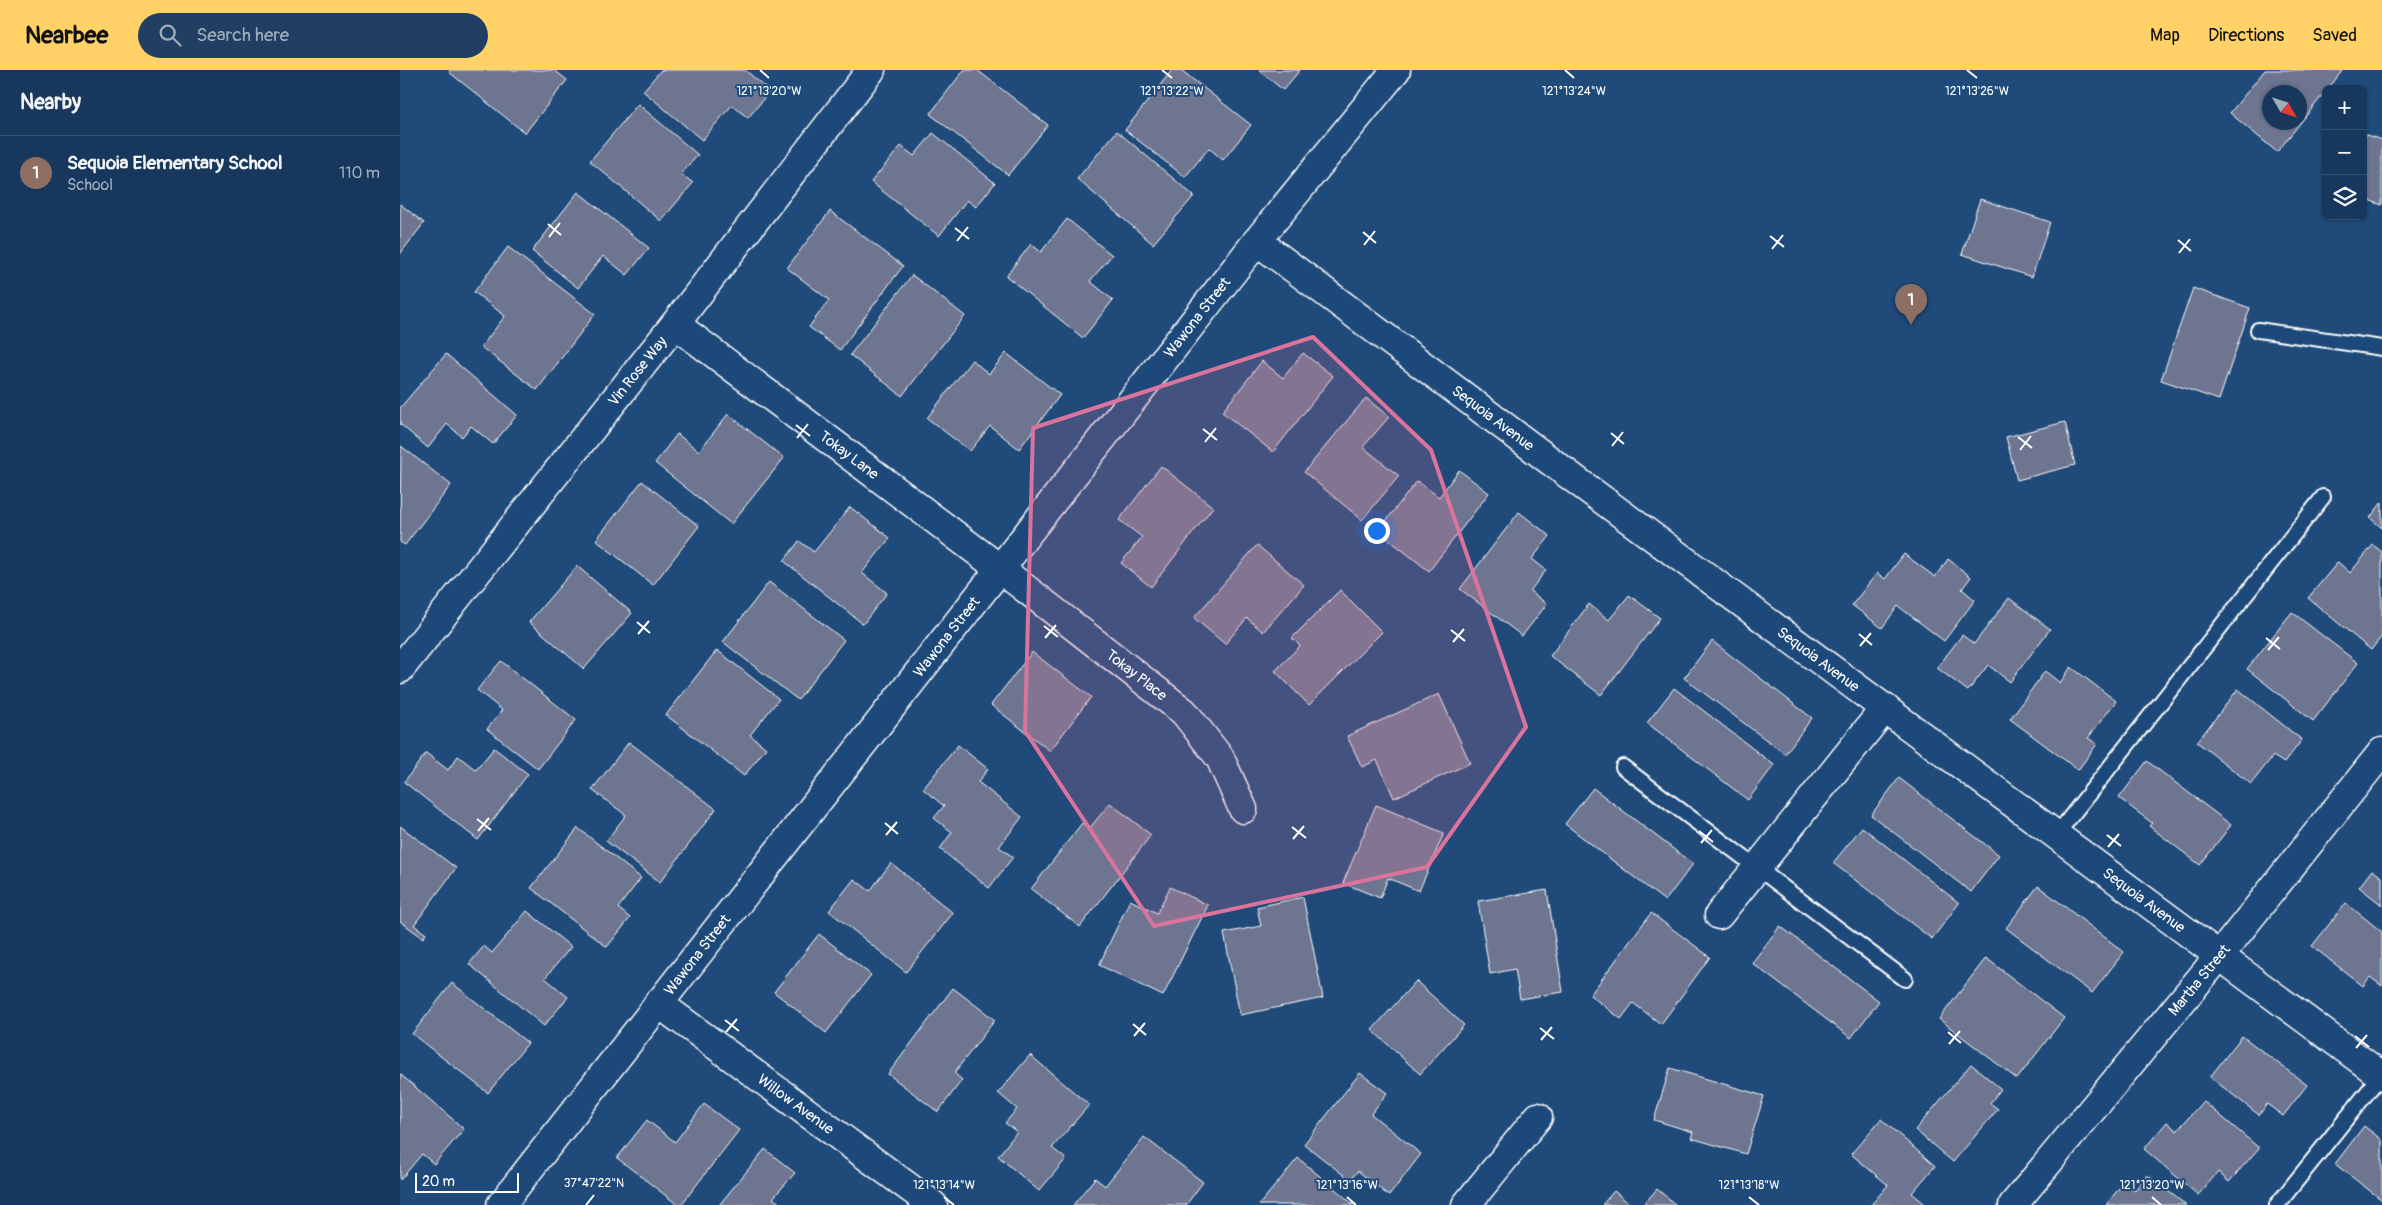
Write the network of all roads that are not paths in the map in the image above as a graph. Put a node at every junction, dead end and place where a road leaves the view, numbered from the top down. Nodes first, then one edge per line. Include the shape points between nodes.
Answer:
1 (871, 70) edge
2 (1396, 70) edge
3 (1257, 241) junction
4 (675, 324) junction
5 (2258, 330) dead end
6 (2382, 348) edge
7 (2323, 497) dead end
8 (999, 568) junction
9 (400, 669) edge
10 (1885, 708) junction
11 (2382, 752) edge
12 (1623, 767) dead end
13 (1243, 809) dead end
14 (2057, 834) junction
15 (1756, 868) junction
16 (1719, 915) dead end
17 (2220, 955) junction
18 (1905, 979) dead end
19 (658, 1003) junction
20 (2382, 1075) edge
21 (1538, 1117) dead end
22 (501, 1205) edge
23 (933, 1205) edge
24 (1466, 1205) edge
25 (2013, 1205) edge
26 (2277, 1205) edge

1 - 4 street, Vin Rose Way
2 - 3 street, Wawona Street
3 - 8 street, Wawona Street
3 - 10 street, Sequoia Avenue
4 - 8 street, Tokay Lane
4 - 9 street, Vin Rose Way
5 - 6 lane
7 - 14 lane
8 - 13 street, Tokay Place via 1184,712 1220,758
8 - 19 street, Wawona Street
10 - 14 street, Sequoia Avenue
10 - 15 street
11 - 17 street, Martha Street
12 - 15 lane
14 - 17 street, Sequoia Avenue
15 - 16 street
15 - 18 lane
17 - 20 street, Sequoia Avenue
17 - 25 street, Martha Street
19 - 22 street, Wawona Street
19 - 23 street, Willow Avenue
20 - 26 lane
21 - 24 street

